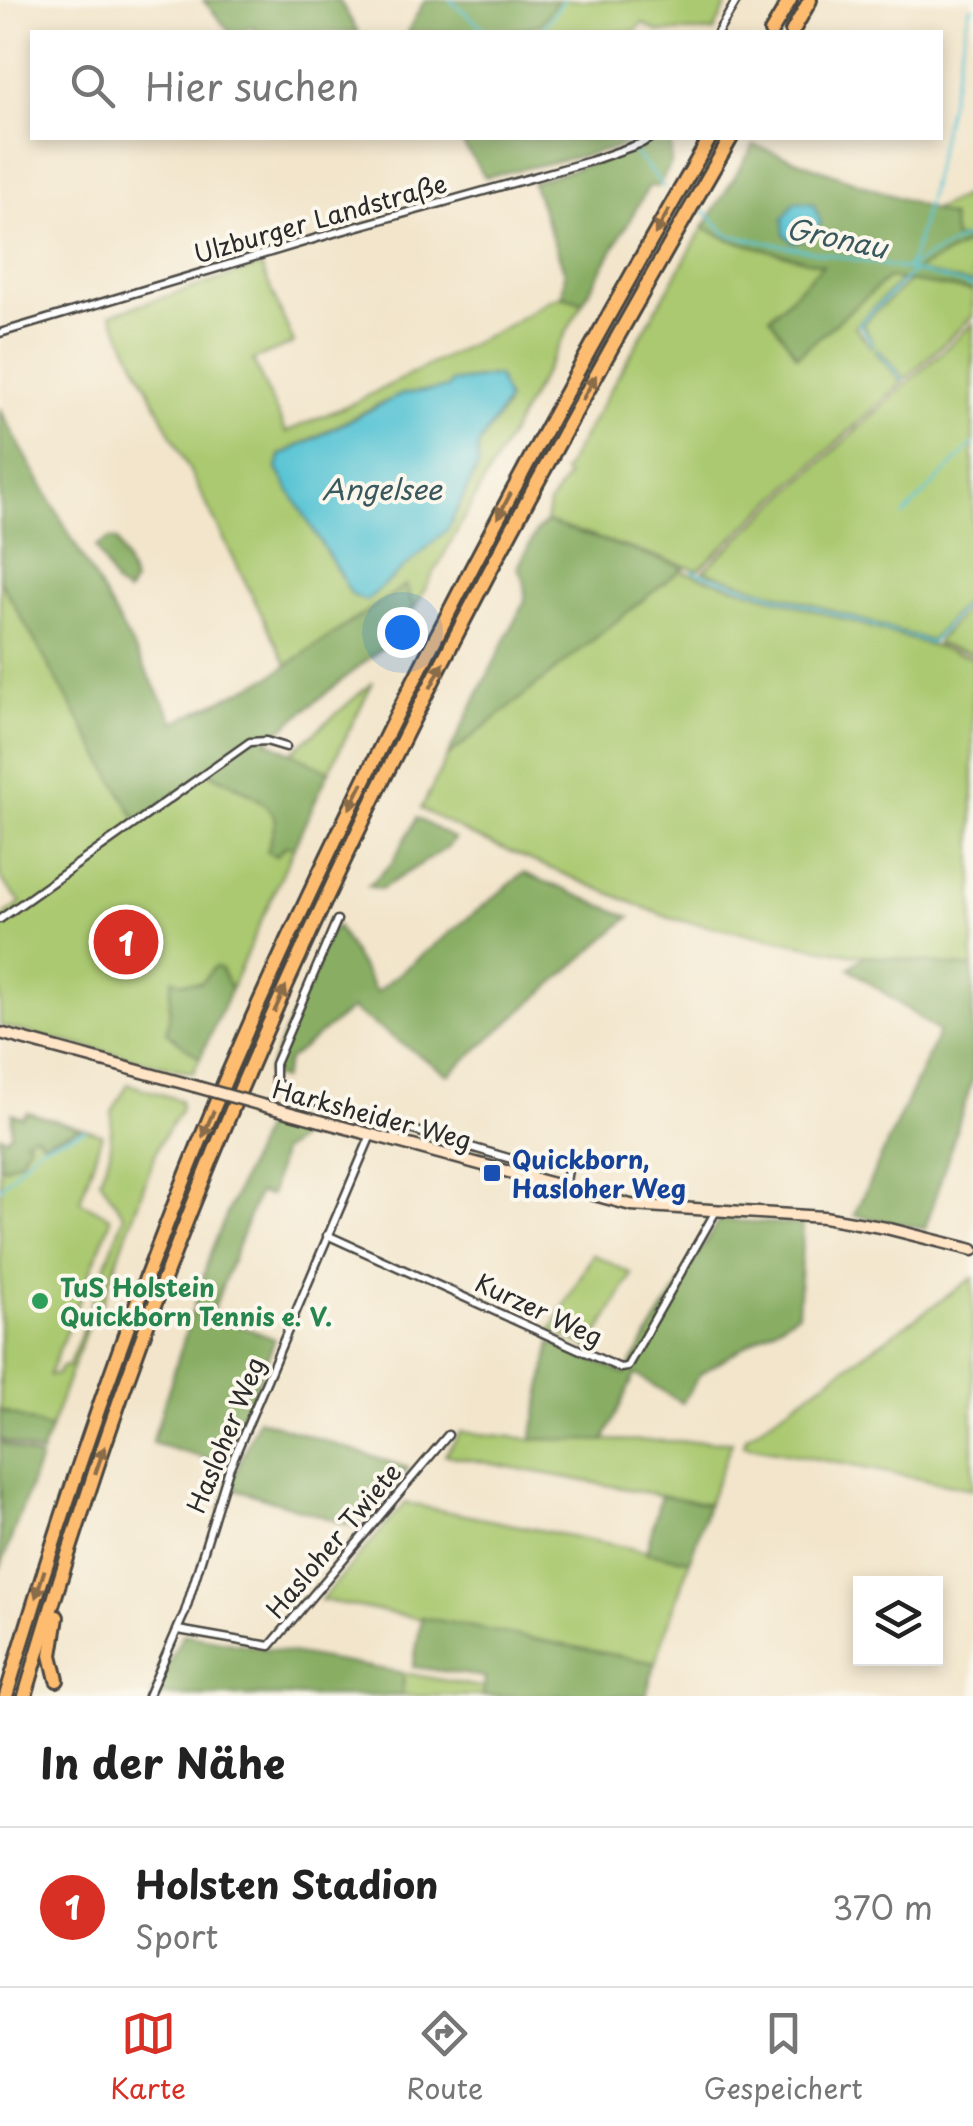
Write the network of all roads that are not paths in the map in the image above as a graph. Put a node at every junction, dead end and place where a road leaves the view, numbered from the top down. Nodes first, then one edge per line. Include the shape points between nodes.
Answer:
1 (736, 0) edge
2 (790, 0) edge
3 (810, 0) edge
4 (719, 30) edge
5 (772, 30) edge
6 (793, 30) edge
7 (646, 140) edge
8 (709, 140) edge
9 (730, 140) edge
10 (0, 333) edge
11 (286, 746) dead end
12 (0, 918) edge
13 (337, 920) dead end
14 (0, 1033) edge
15 (371, 1136) junction
16 (564, 1188) junction
17 (716, 1212) junction
18 (326, 1235) junction
19 (973, 1250) edge
20 (448, 1435) dead end
21 (69, 1552) junction
22 (178, 1630) junction
23 (57, 1680) dead end
24 (6, 1696) edge
25 (24, 1696) edge
26 (148, 1696) edge

1 - 4 street
2 - 5 highway
3 - 6 highway
7 - 10 street, Ulzburger Landstraße
8 -> 24 highway via 464,582 259,1004 116,1360
21 -> 9 highway via 188,1220 319,914 490,572
11 - 12 street via 250,742
13 - 16 street via 275,1064 275,1081 290,1094 516,1160 560,1162 568,1170
14 - 15 main road, Harksheider Weg, bridge
15 - 16 main road, Harksheider Weg
15 - 18 street, Hasloher Weg
16 - 17 main road, Harksheider Weg via 631,1205
17 - 18 street, Kurzer Weg via 627,1367 620,1368
17 - 19 main road, Harksheider Weg via 824,1217
18 - 22 street, Hasloher Weg via 217,1499
20 - 22 street, Hasloher Twiete via 270,1646
21 - 23 highway via 72,1569 52,1640
21 - 25 highway
22 - 26 street, Hasloher Weg

